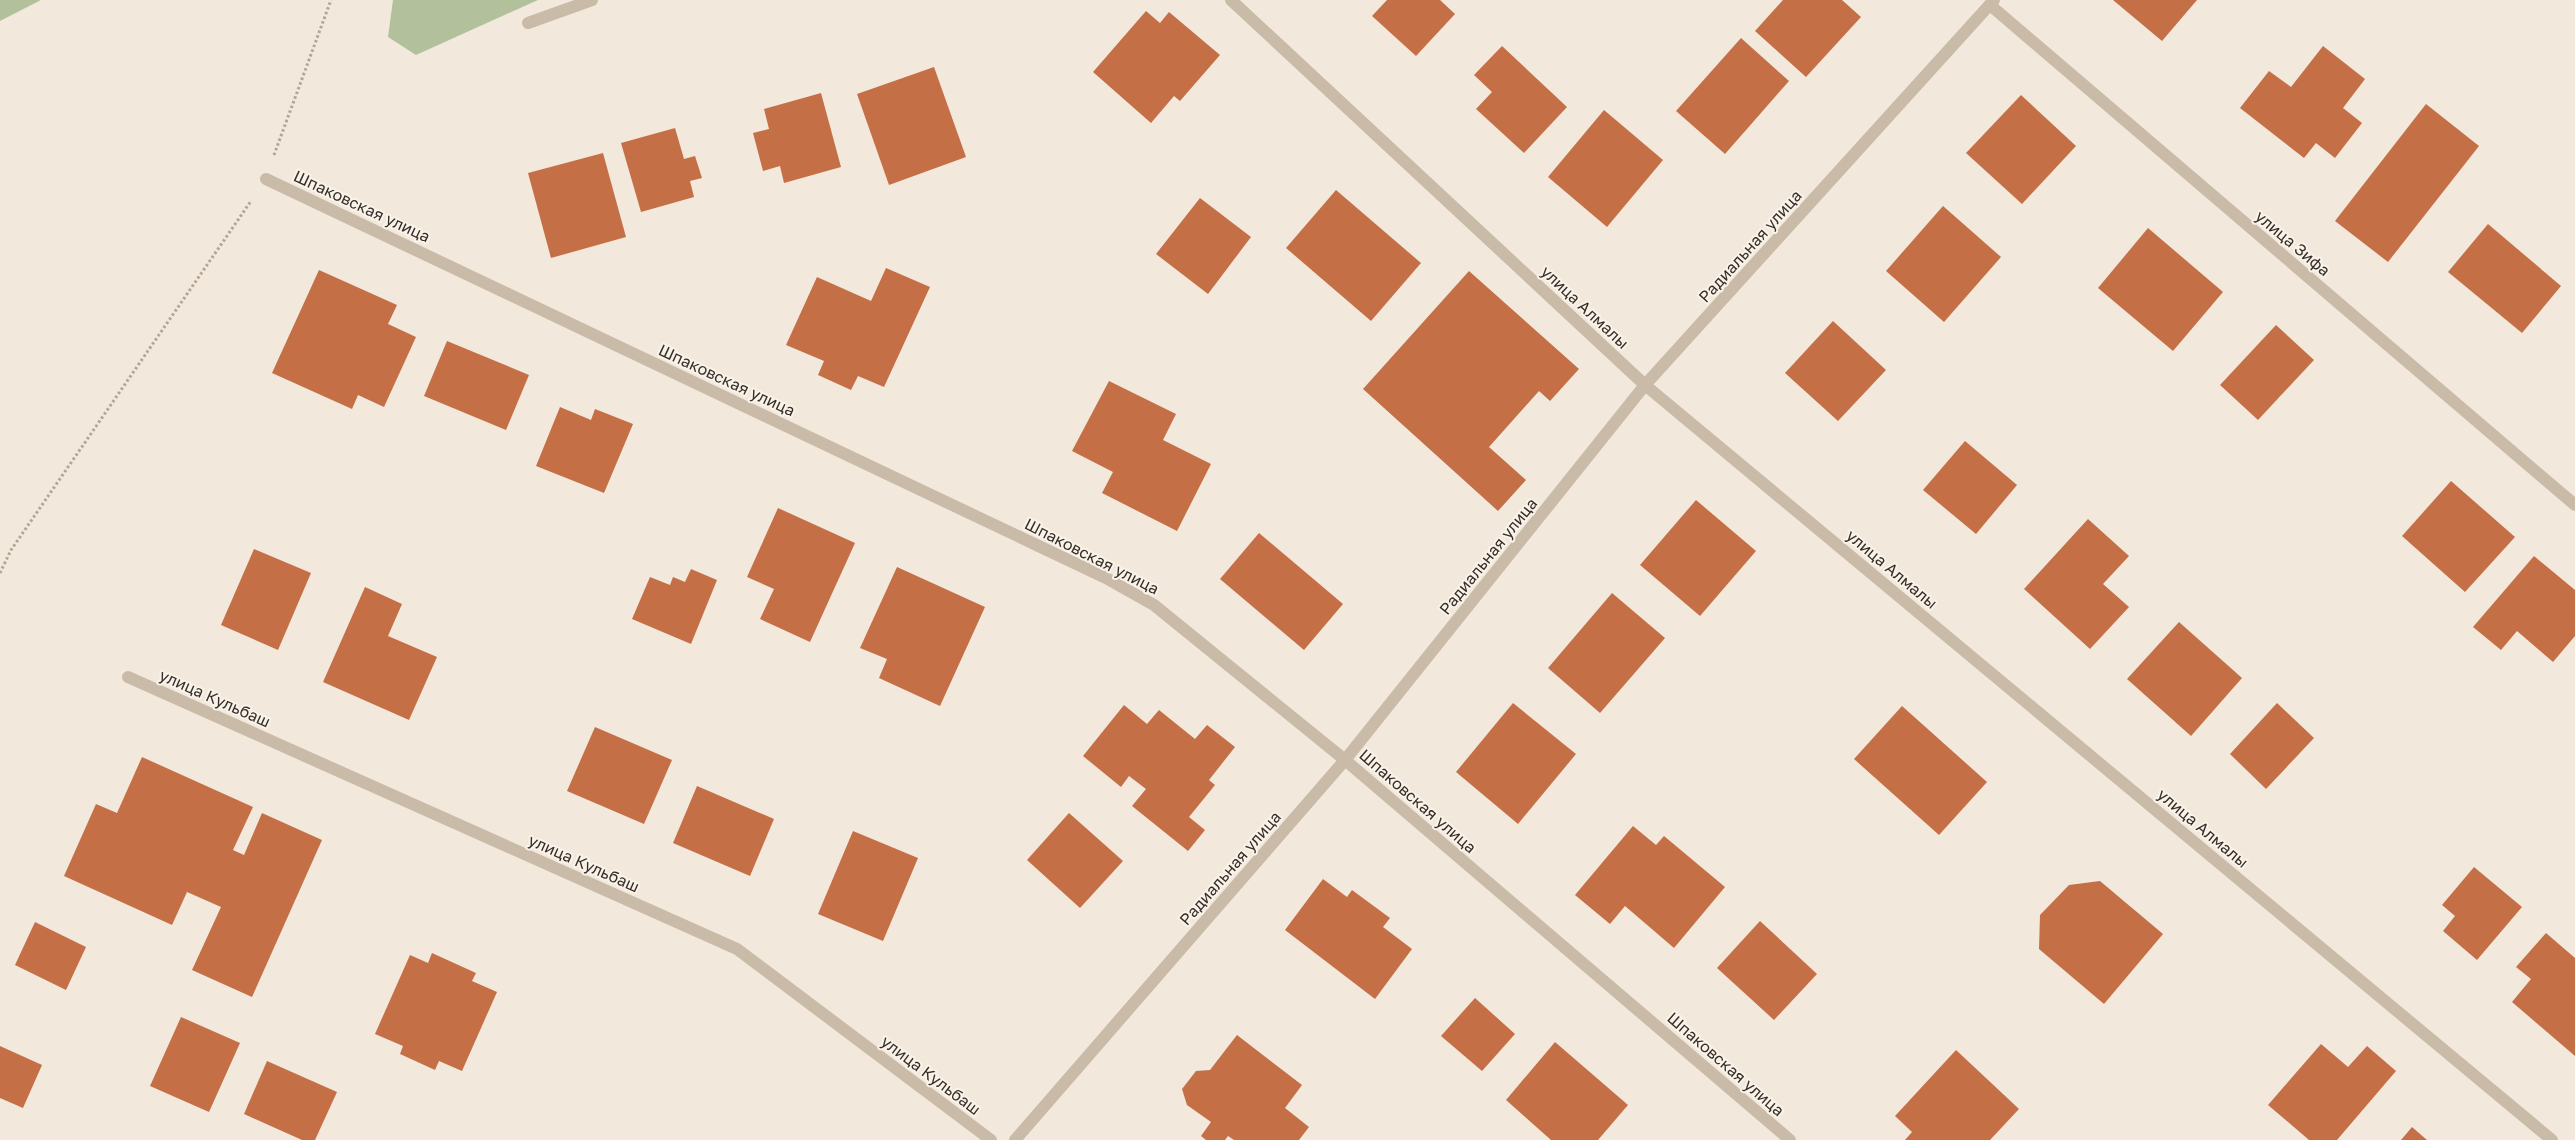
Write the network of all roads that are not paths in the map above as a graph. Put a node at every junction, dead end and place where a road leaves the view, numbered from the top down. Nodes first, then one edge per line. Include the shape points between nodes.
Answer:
1 (592, 0) edge
2 (1231, 0) edge
3 (1992, 3) edge
4 (528, 23) dead end
5 (266, 179) road end
6 (1645, 386) junction
7 (2575, 505) edge
8 (128, 677) dead end
9 (1345, 760) junction
10 (992, 1140) edge
11 (1015, 1140) edge
12 (1790, 1140) edge
13 (2552, 1140) edge

1 - 4 street
2 - 6 street, улица Алмалы
3 - 6 street, Радиальная улица
3 - 7 street, улица Зифа
5 - 9 street, Шпаковская улица via 1106,578 1154,605
6 - 9 street, Радиальная улица
6 - 13 street, улица Алмалы
8 - 10 street, улица Кульбаш via 736,949
9 - 11 street, Радиальная улица
9 - 12 street, Шпаковская улица

